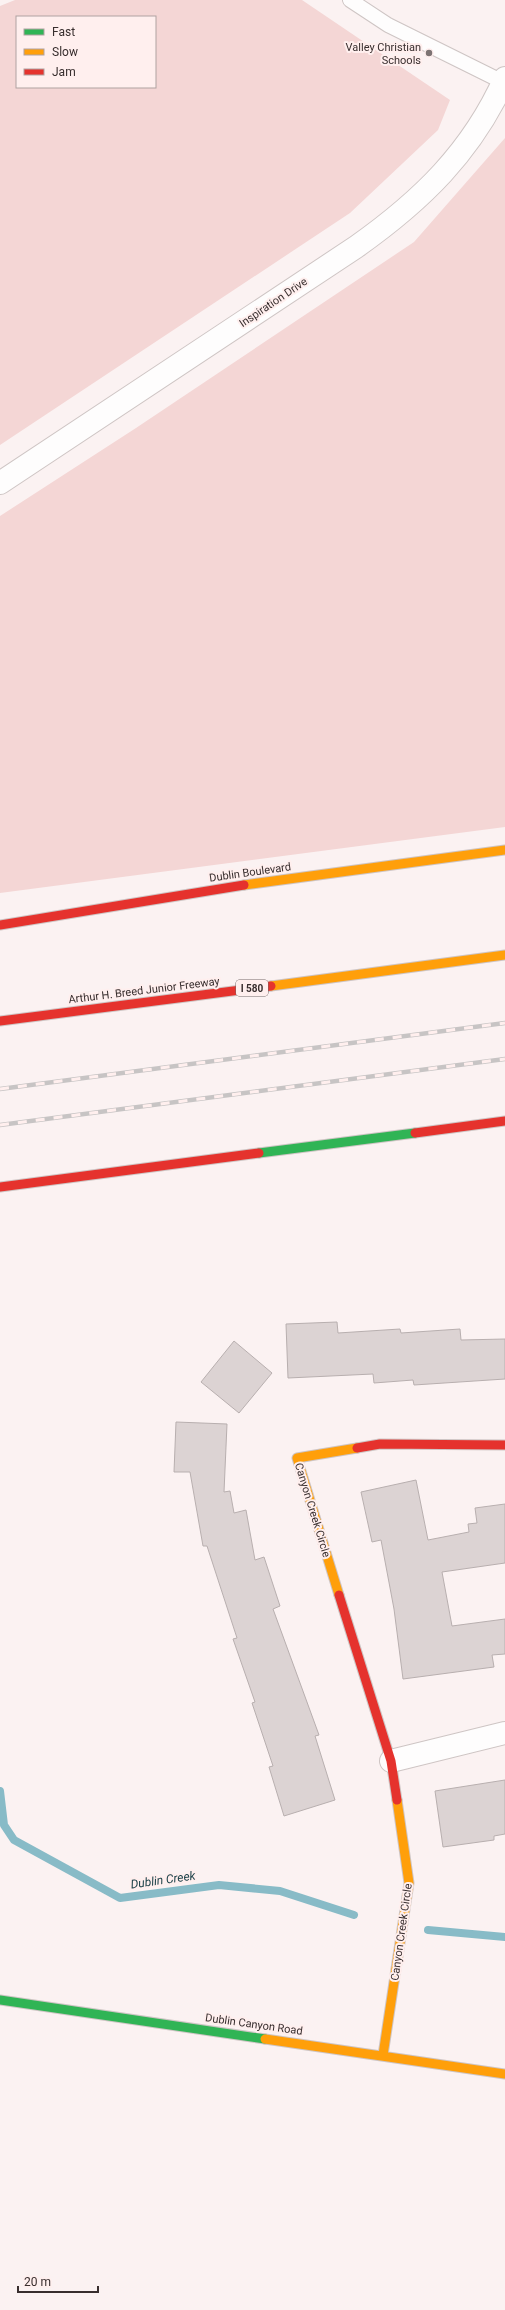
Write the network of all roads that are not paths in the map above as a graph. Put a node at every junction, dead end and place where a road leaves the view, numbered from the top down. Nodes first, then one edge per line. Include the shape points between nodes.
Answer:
1 (350, 0) edge
2 (504, 80) edge
3 (0, 483) edge
4 (505, 850) edge
5 (0, 925) edge
6 (505, 954) edge
7 (0, 1021) edge
8 (505, 1121) edge
9 (0, 1187) edge
10 (505, 1445) edge
11 (505, 1733) edge
12 (391, 1760) junction
13 (0, 2000) edge
14 (383, 2056) junction
15 (505, 2074) edge

1 - 2 lane via 388,25
2 - 3 street, Inspiration Drive via 466,146 427,191 404,211 356,246
4 - 5 main road, Dublin Boulevard via 225,887
6 - 7 main road, Arthur H. Breed Junior Freeway / I 580
8 - 9 main road
10 - 12 main road, Canyon Creek Circle via 380,1444 296,1458
11 - 12 street
12 - 14 main road, Canyon Creek Circle via 408,1883
13 - 14 main road, Dublin Canyon Road
14 - 15 main road, Dublin Canyon Road

